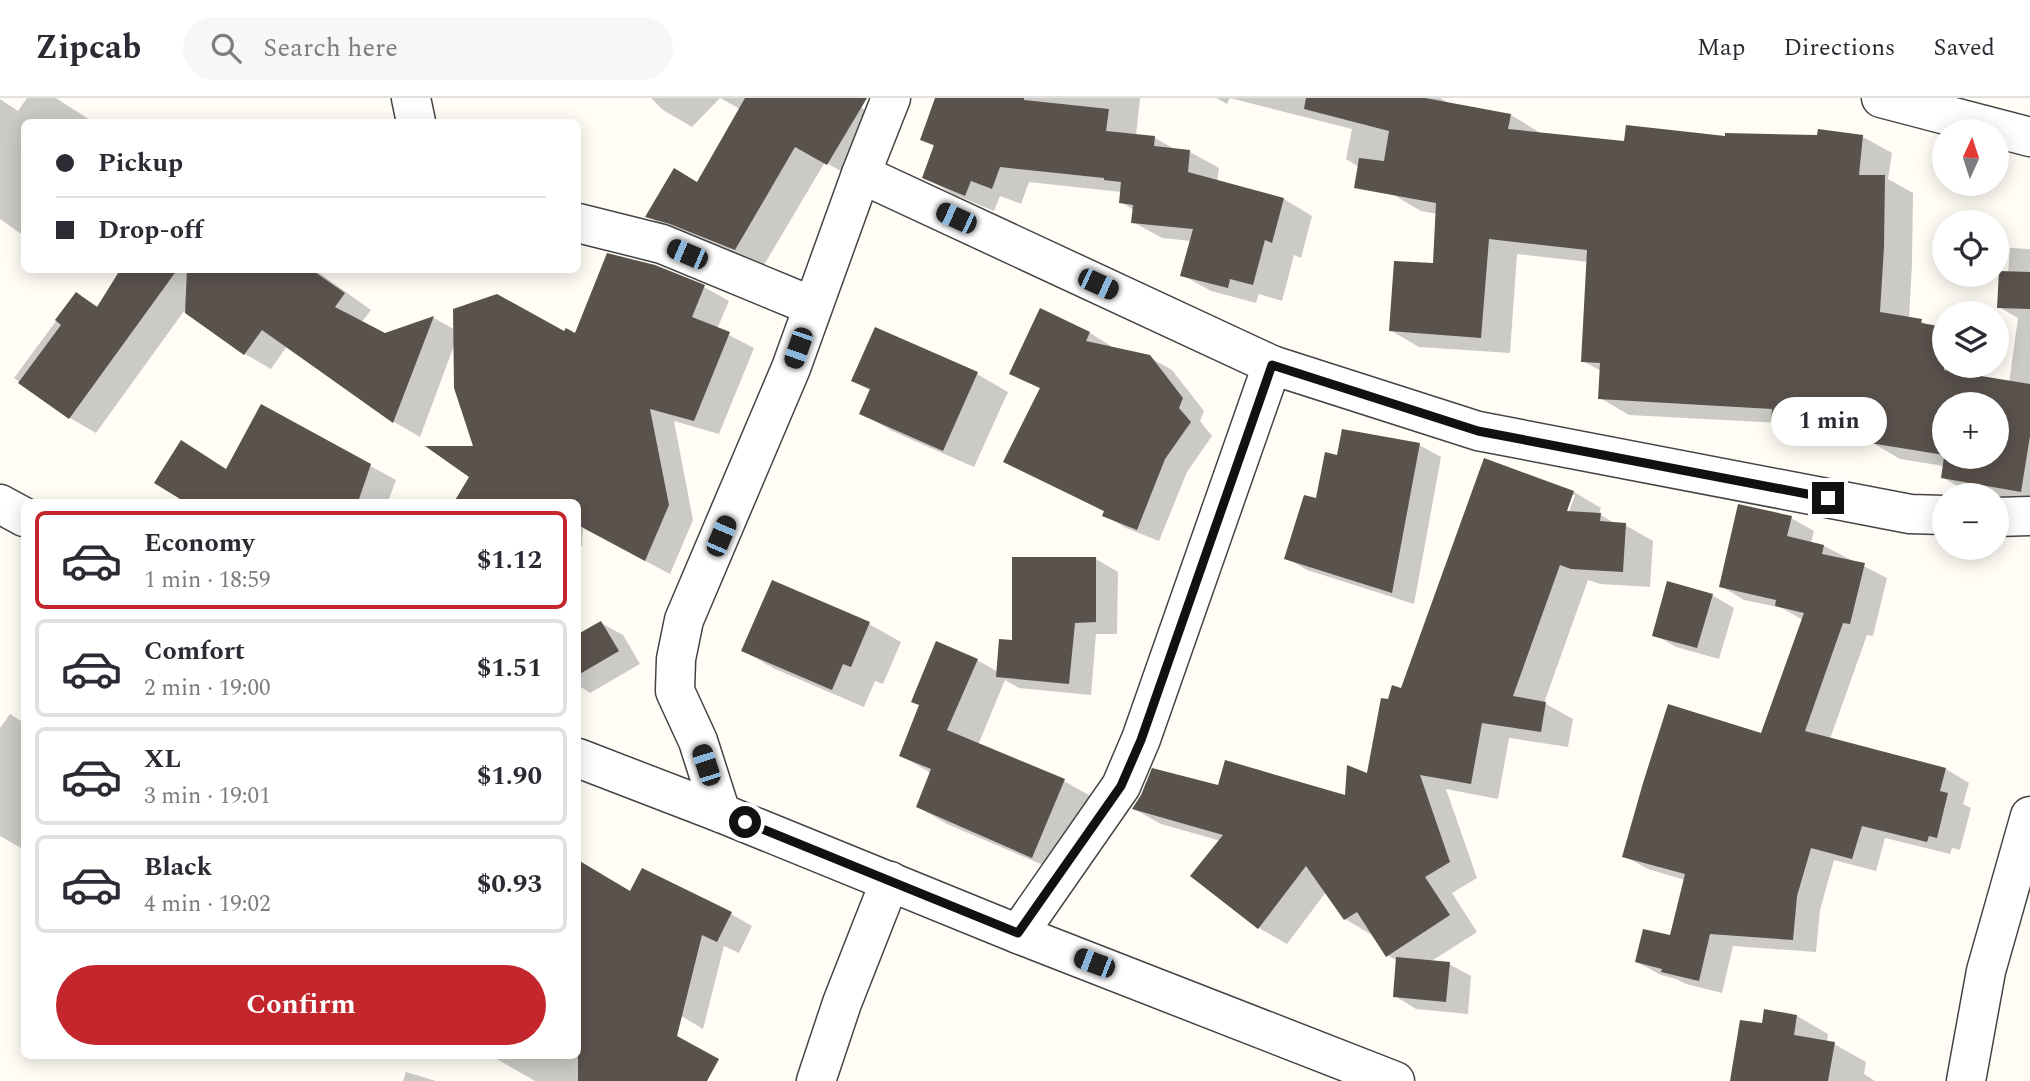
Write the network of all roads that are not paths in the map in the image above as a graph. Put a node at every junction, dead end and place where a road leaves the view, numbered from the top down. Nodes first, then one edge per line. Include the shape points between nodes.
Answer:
1 (411, 98) edge
2 (891, 98) edge
3 (1881, 98) edge
4 (415, 119) edge
5 (2030, 137) edge
6 (861, 174) junction
7 (581, 224) edge
8 (812, 306) junction
9 (1272, 365) junction
10 (0, 504) edge
11 (21, 515) edge
12 (1932, 515) edge
13 (581, 759) edge
14 (721, 813) junction
15 (2030, 816) edge
16 (890, 881) junction
17 (1018, 933) junction
18 (816, 1081) edge
19 (1395, 1081) edge
20 (1966, 1081) edge

1 - 4 street
2 - 6 street
3 - 5 street
6 - 8 street
6 - 9 street
7 - 8 street via 662,244
8 - 14 street via 791,368 684,620 676,659 675,691 698,741
9 - 12 street via 1478,431
9 - 17 street via 1121,786
10 - 11 street
13 - 14 street
14 - 16 street
15 - 20 street via 1986,971
16 - 17 street
16 - 18 street
17 - 19 street

